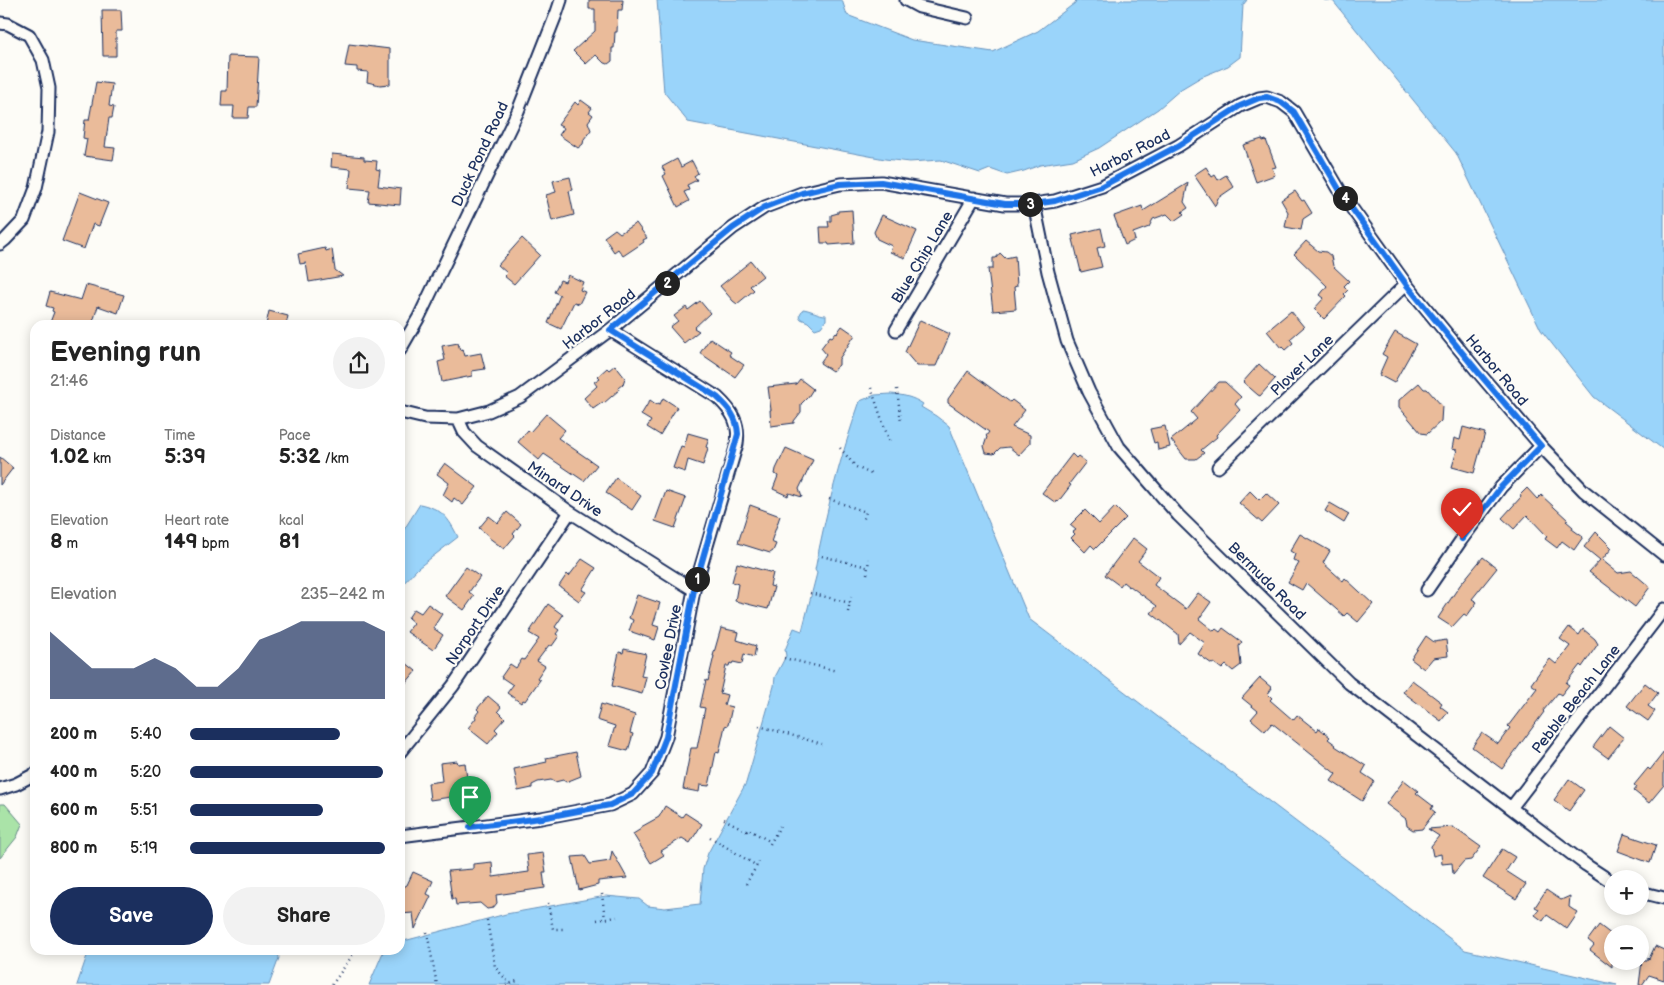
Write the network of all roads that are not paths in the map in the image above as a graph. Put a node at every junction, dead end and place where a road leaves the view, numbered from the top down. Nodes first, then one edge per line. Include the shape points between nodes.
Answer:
1 (560, 0) edge
2 (906, 0) edge
3 (967, 18) dead end
4 (0, 23) edge
5 (974, 198) junction
6 (1034, 204) junction
7 (0, 244) edge
8 (1406, 284) junction
9 (610, 330) junction
10 (896, 330) dead end
11 (405, 341) edge
12 (405, 413) edge
13 (458, 419) junction
14 (1541, 446) junction
15 (1218, 467) dead end
16 (570, 512) junction
17 (1664, 555) edge
18 (694, 590) junction
19 (1427, 590) dead end
20 (1664, 609) edge
21 (405, 746) edge
22 (30, 777) edge
23 (0, 789) edge
24 (1511, 808) junction
25 (405, 835) edge
26 (1604, 877) edge
27 (1649, 894) edge
28 (1664, 898) edge

1 - 11 street, Duck Pond Road via 518,111
2 - 3 street via 919,7
4 - 7 street via 29,35 43,60 49,88 48,132 36,188 24,220
5 - 6 street, Harbor Road via 1005,204
5 - 9 street, Harbor Road via 881,182 840,184 802,193 765,207 733,228
5 - 10 street, Blue Chip Lane
6 - 8 street, Harbor Road via 1102,186 1178,146 1240,106 1267,97 1294,112 1343,196
6 - 24 street, Bermuda Road via 1067,341 1089,392 1119,447 1178,515 1349,683
8 - 14 street, Harbor Road
8 - 15 street, Plover Lane
9 - 13 street, Harbor Road via 520,397 489,411
9 - 18 street, Covlee Drive via 717,397 731,411 738,425 737,444
12 - 13 street via 425,418
13 - 16 street, Minard Drive via 464,432 477,446
14 - 17 street, Harbor Road via 1584,491
14 - 19 street via 1501,487
16 - 18 street, Minard Drive
16 - 21 street, Norport Drive via 453,686
18 - 25 street, Covlee Drive via 666,737 652,773 633,794 610,805 550,816
20 - 24 street, Pebble Beach Lane
22 - 23 street
24 - 26 street, Bermuda Road
27 - 28 street

